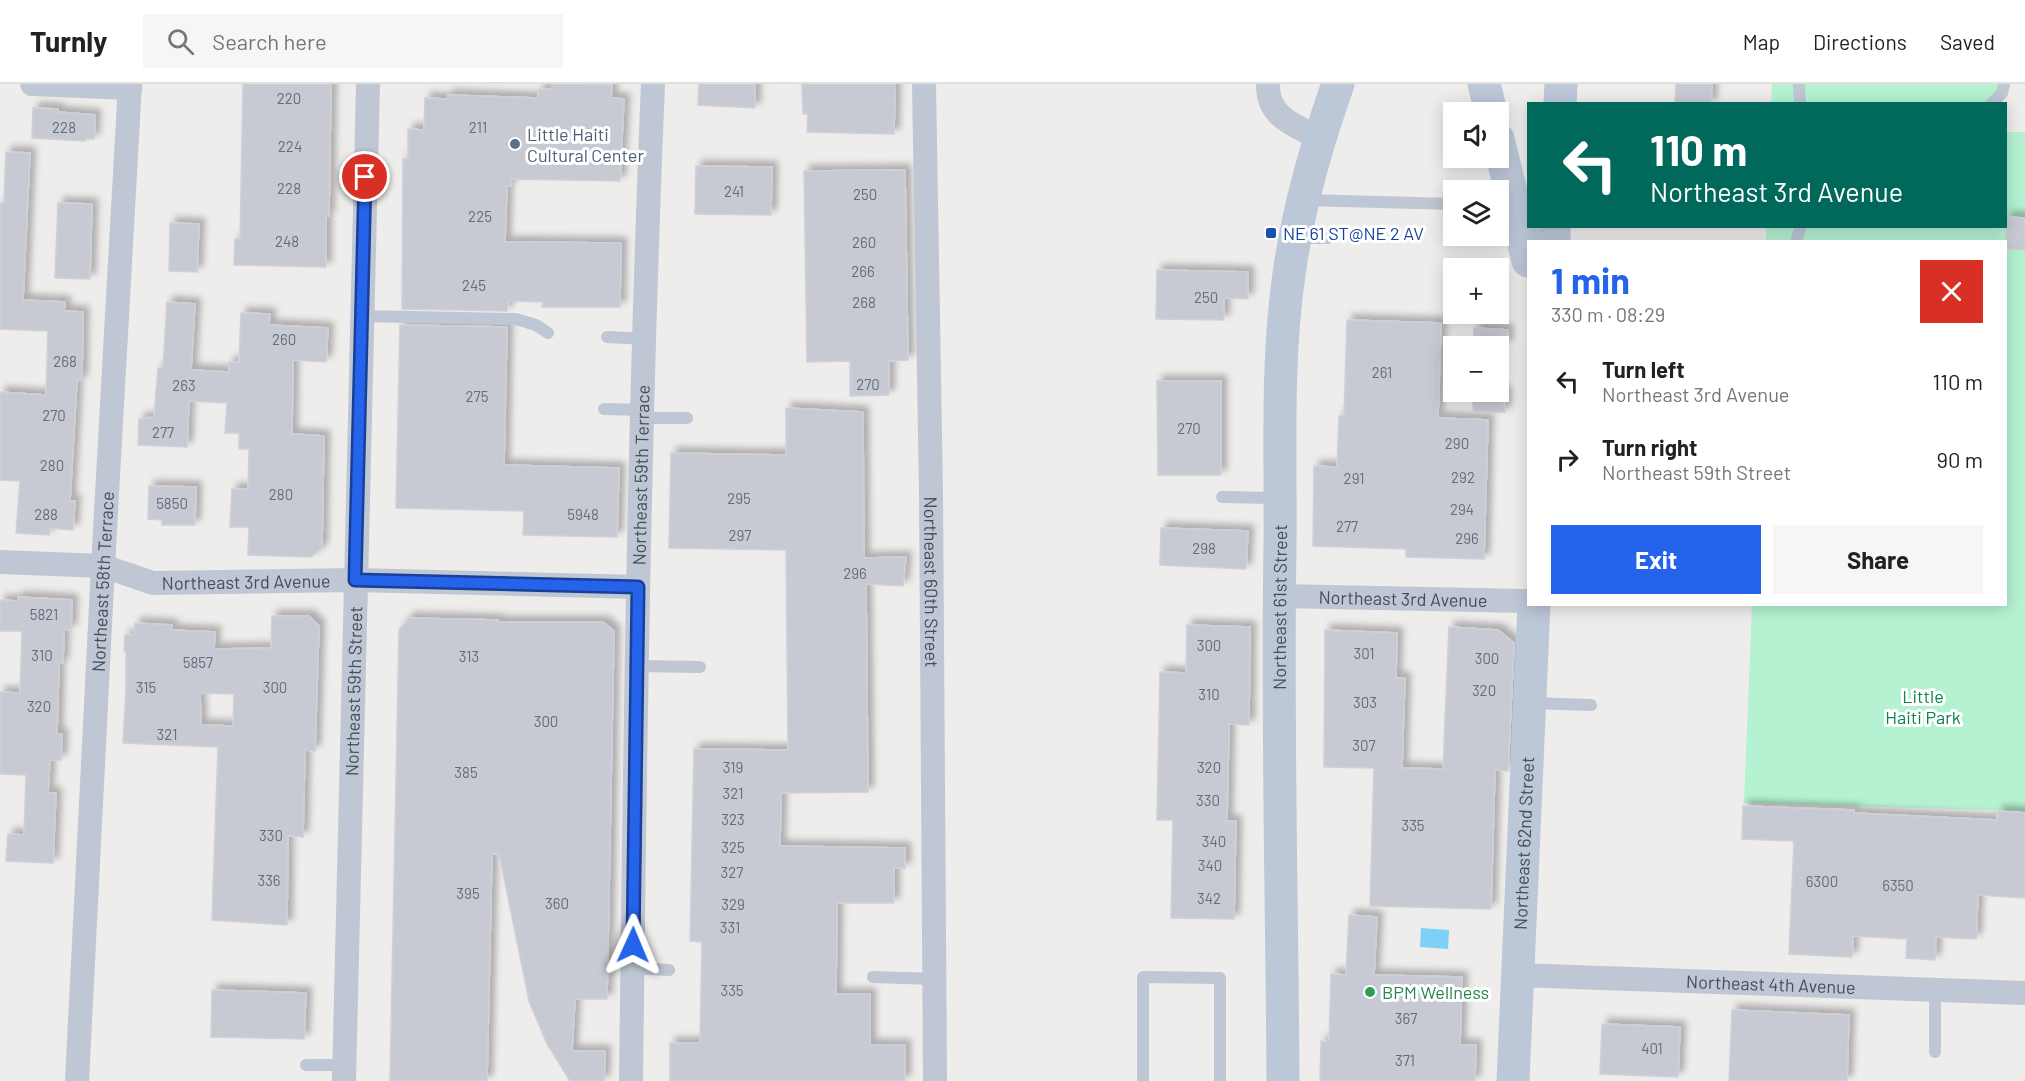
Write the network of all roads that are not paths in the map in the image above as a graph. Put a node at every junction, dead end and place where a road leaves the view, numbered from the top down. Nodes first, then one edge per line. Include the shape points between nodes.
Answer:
1 (32, 84) edge
2 (368, 84) edge
3 (653, 84) edge
4 (924, 84) edge
5 (1268, 84) edge
6 (1338, 84) edge
7 (1484, 84) edge
8 (1561, 84) edge
9 (1799, 84) edge
10 (2004, 84) edge
11 (130, 86) edge
12 (1488, 102) edge
13 (1560, 102) edge
14 (1800, 102) edge
15 (1993, 102) edge
16 (1319, 138) junction
17 (1303, 200) junction
18 (1443, 204) edge
19 (1509, 209) edge
20 (1296, 238) junction
21 (1328, 238) dead end
22 (1527, 258) edge
23 (361, 316) junction
24 (548, 333) dead end
25 (607, 337) dead end
26 (644, 339) junction
27 (604, 409) dead end
28 (642, 414) junction
29 (687, 418) dead end
30 (1222, 497) dead end
31 (1280, 498) junction
32 (0, 562) edge
33 (103, 566) junction
34 (355, 580) junction
35 (638, 587) junction
36 (1279, 596) junction
37 (1527, 601) edge
38 (1534, 606) edge
39 (637, 666) junction
40 (700, 667) dead end
41 (1529, 703) junction
42 (1592, 705) dead end
43 (632, 968) junction
44 (669, 970) dead end
45 (1517, 975) junction
46 (873, 977) dead end
47 (935, 979) junction
48 (1935, 990) junction
49 (2025, 993) edge
50 (1935, 1052) dead end
51 (306, 1065) dead end
52 (345, 1073) edge
53 (77, 1081) edge
54 (631, 1081) edge
55 (935, 1081) edge
56 (1143, 1081) edge
57 (1220, 1081) edge
58 (1283, 1081) edge
59 (1513, 1081) edge

1 - 11 street
2 - 23 street, Northeast 59th Street
3 - 26 street, Northeast 59th Terrace
4 - 47 street, Northeast 60th Street
5 - 16 street via 1275,112
6 - 16 main road, Northeast 61st Street
7 - 12 main road
8 - 13 main road
9 - 14 lane
10 - 15 lane
11 - 33 street, Northeast 58th Terrace
16 - 17 main road, Northeast 61st Street
17 - 18 lane
17 - 20 main road, Northeast 61st Street
19 - 22 main road
20 - 21 lane
20 - 31 main road, Northeast 61st Street via 1282,348 1285,445
23 - 24 lane via 516,319
23 - 34 street, Northeast 59th Street
25 - 26 lane
26 - 28 street, Northeast 59th Terrace
27 - 28 lane
28 - 29 lane
28 - 35 street, Northeast 59th Terrace
30 - 31 lane
31 - 36 main road, Northeast 61st Street
32 - 33 street, Northeast 3rd Avenue
33 - 34 street, Northeast 3rd Avenue via 153,583
33 - 53 street, Northeast 58th Terrace
34 - 35 street, Northeast 3rd Avenue
34 - 52 street, Northeast 59th Street
35 - 39 street, Northeast 59th Terrace
36 - 37 street, Northeast 3rd Avenue
36 - 58 main road, Northeast 61st Street
38 - 41 main road, Northeast 62nd Street
39 - 40 lane
39 - 43 street, Northeast 59th Terrace
41 - 42 lane
41 - 45 main road, Northeast 62nd Street
43 - 44 lane
43 - 54 street, Northeast 59th Terrace
45 - 48 street, Northeast 4th Avenue
45 - 59 main road, Northeast 62nd Street
46 - 47 lane
47 - 55 street, Northeast 60th Street
48 - 49 street, Northeast 4th Avenue
48 - 50 lane
51 - 52 lane
56 - 57 lane via 1143,977 1220,978

